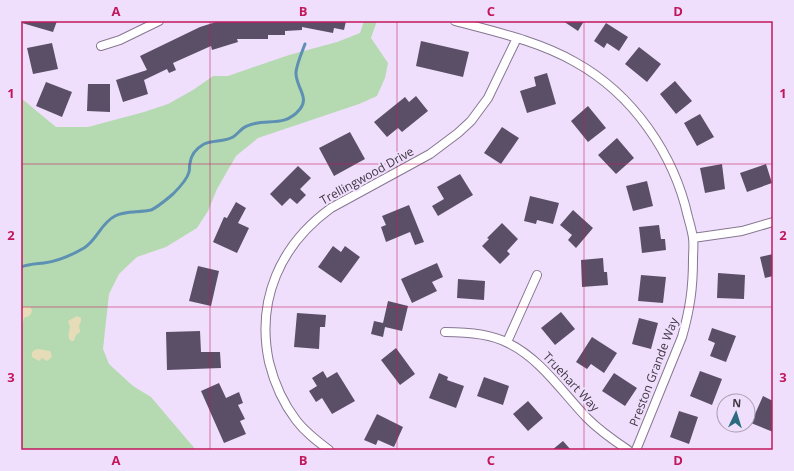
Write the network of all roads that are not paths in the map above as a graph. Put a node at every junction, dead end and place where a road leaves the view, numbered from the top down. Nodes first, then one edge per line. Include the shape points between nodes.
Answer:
1 (159, 21) edge
2 (455, 21) edge
3 (517, 38) junction
4 (101, 46) dead end
5 (773, 222) edge
6 (693, 238) junction
7 (537, 275) dead end
8 (445, 332) dead end
9 (507, 342) junction
10 (330, 450) edge
11 (628, 450) edge
12 (636, 450) edge

1 - 4 street via 120,40
2 - 3 street, Preston Grande Way
3 - 6 street, Preston Grande Way via 552,50 576,63 616,92 634,110 670,165 680,187
3 - 10 street, Trellingwood Drive via 488,98 471,121 430,154 331,208 318,218 290,248 277,273 270,290 266,331 267,351 274,379 295,419
5 - 6 street via 742,231
6 - 12 street, Preston Grande Way via 693,286 687,321
7 - 9 street
8 - 9 street, Truehart Way via 465,332
9 - 11 street, Truehart Way via 535,361 586,417

